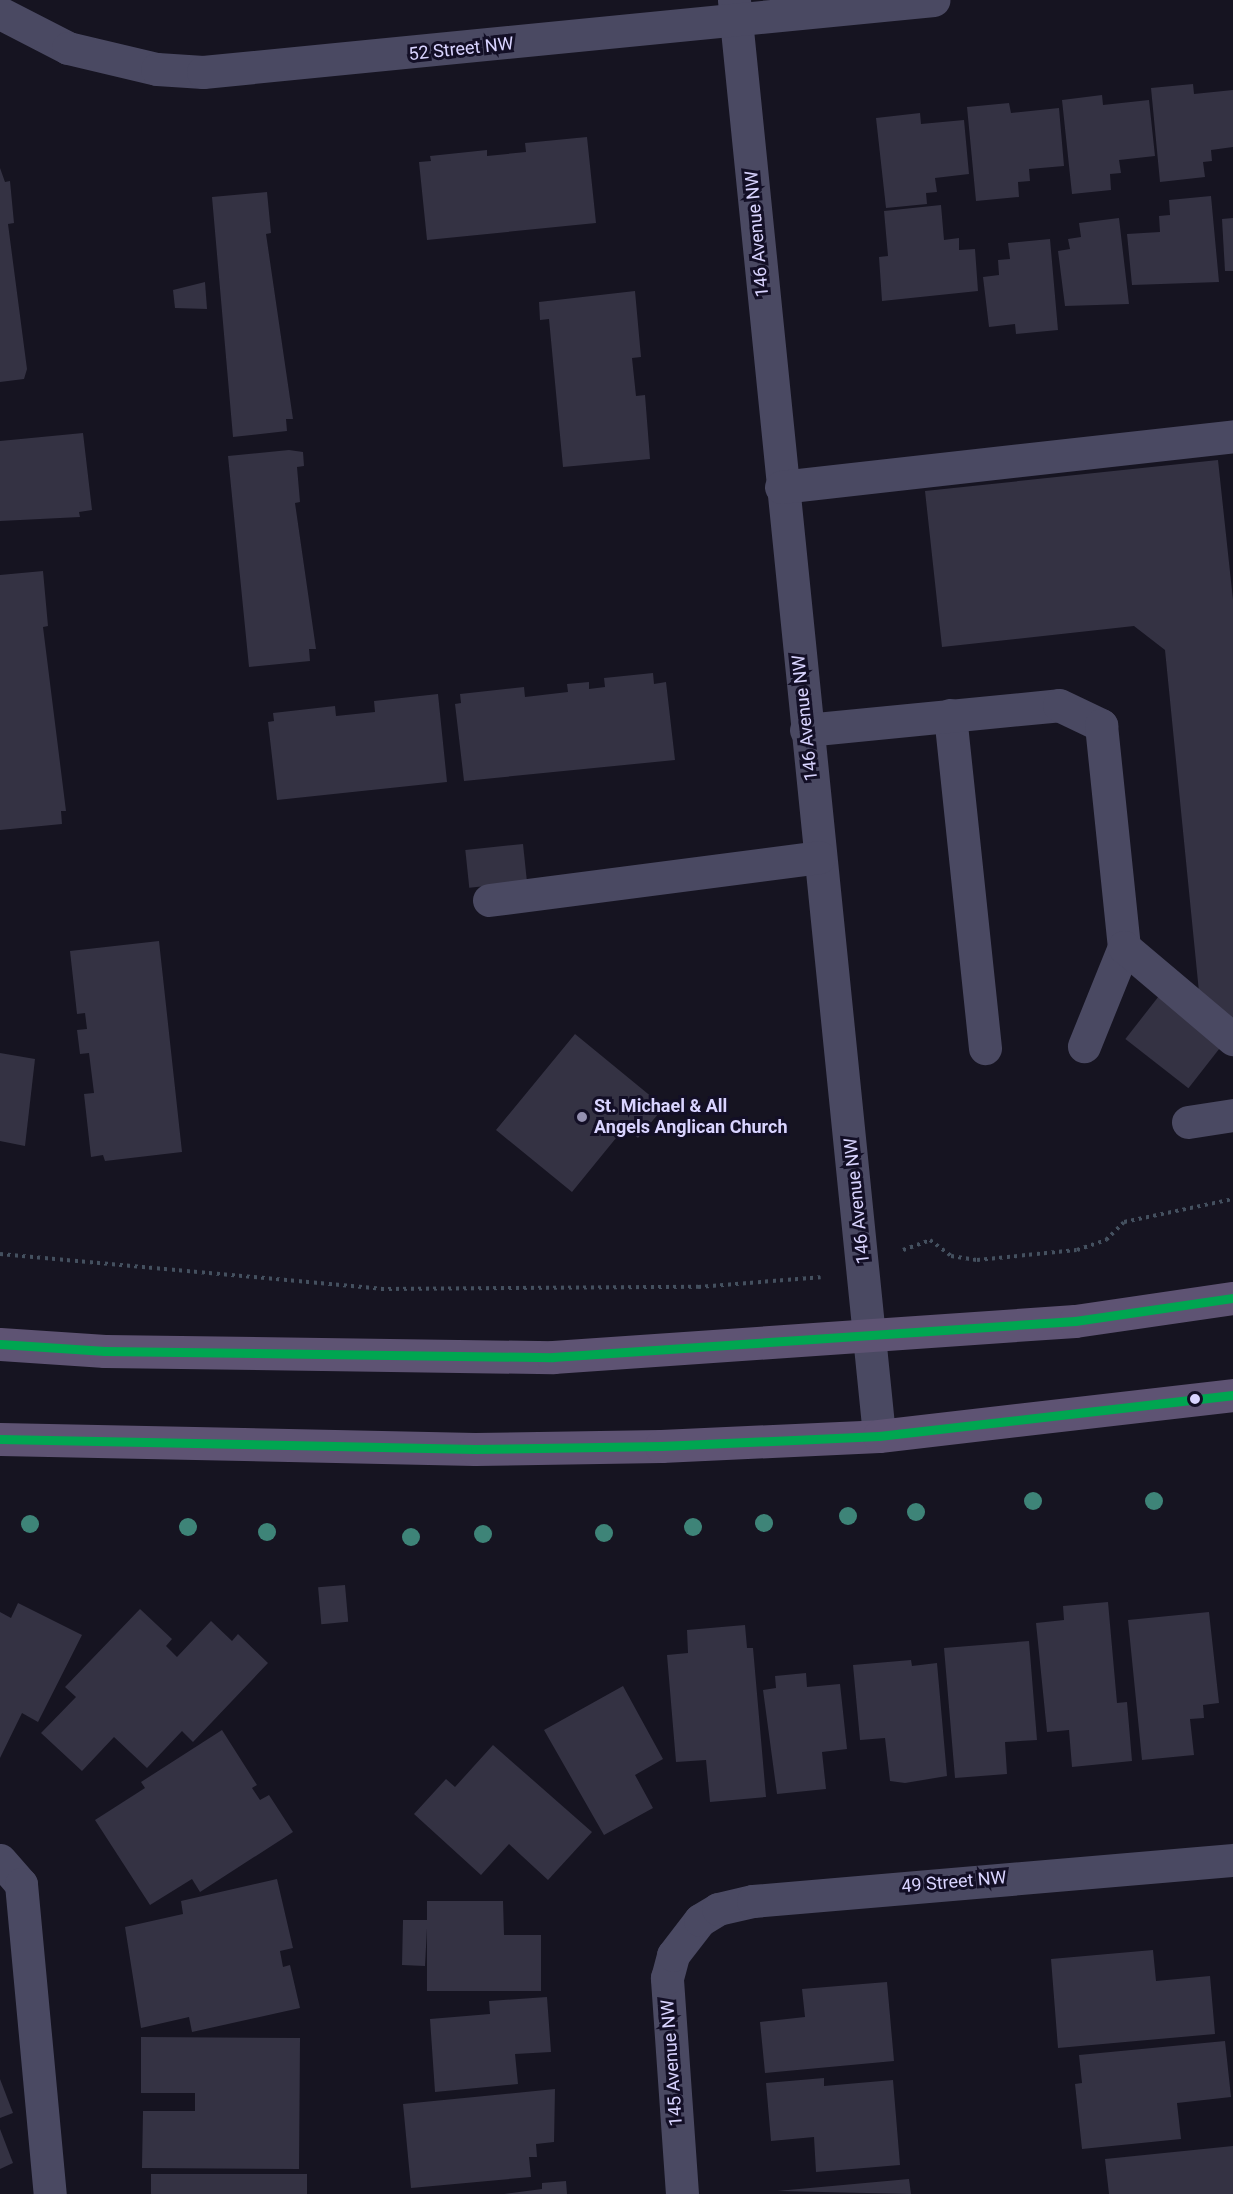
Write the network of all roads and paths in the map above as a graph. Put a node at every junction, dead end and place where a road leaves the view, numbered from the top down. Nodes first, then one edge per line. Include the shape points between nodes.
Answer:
1 (933, 0) edge
2 (736, 11) edge
3 (0, 13) edge
4 (1233, 436) edge
5 (782, 487) junction
6 (950, 715) junction
7 (806, 730) junction
8 (819, 857) junction
9 (489, 900) dead end
10 (1124, 948) junction
11 (1233, 1039) edge
12 (1084, 1046) dead end
13 (985, 1048) dead end
14 (1233, 1114) edge
15 (1188, 1122) dead end
16 (1233, 1199) edge
17 (0, 1254) edge
18 (863, 1265) junction
19 (1233, 1298) edge
20 (871, 1339) junction
21 (0, 1344) edge
22 (1233, 1395) edge
23 (879, 1436) junction
24 (0, 1439) edge
25 (0, 1860) edge
26 (1233, 1860) edge
27 (685, 1936) joint
28 (50, 2194) edge
29 (682, 2194) edge

1 - 2 street, 52 Street NW
2 - 3 street, 52 Street NW via 202,72 157,69 68,48
2 - 5 street, 146 Avenue NW
4 - 5 street
5 - 7 street, 146 Avenue NW
6 - 7 street
6 - 10 street via 1059,705 1101,725
6 - 13 street
7 - 8 street, 146 Avenue NW
8 - 9 street
8 - 18 street, 146 Avenue NW
10 - 11 street
10 - 12 street
14 - 15 street
16 - 18 path via 1124,1222 1106,1240 1077,1250 977,1260 951,1256 930,1240
17 - 18 path via 392,1289 720,1286 808,1281
18 - 20 street, 146 Avenue NW
19 - 20 main road via 1075,1321
20 - 21 main road via 553,1357 105,1351
20 - 23 street, 146 Avenue NW
22 - 23 main road
23 - 24 main road via 475,1449
25 - 28 street via 21,1884
26 - 27 street, 49 Street NW via 753,1901 718,1909
27 - 29 street, 145 Avenue NW via 673,1955 666,1998

